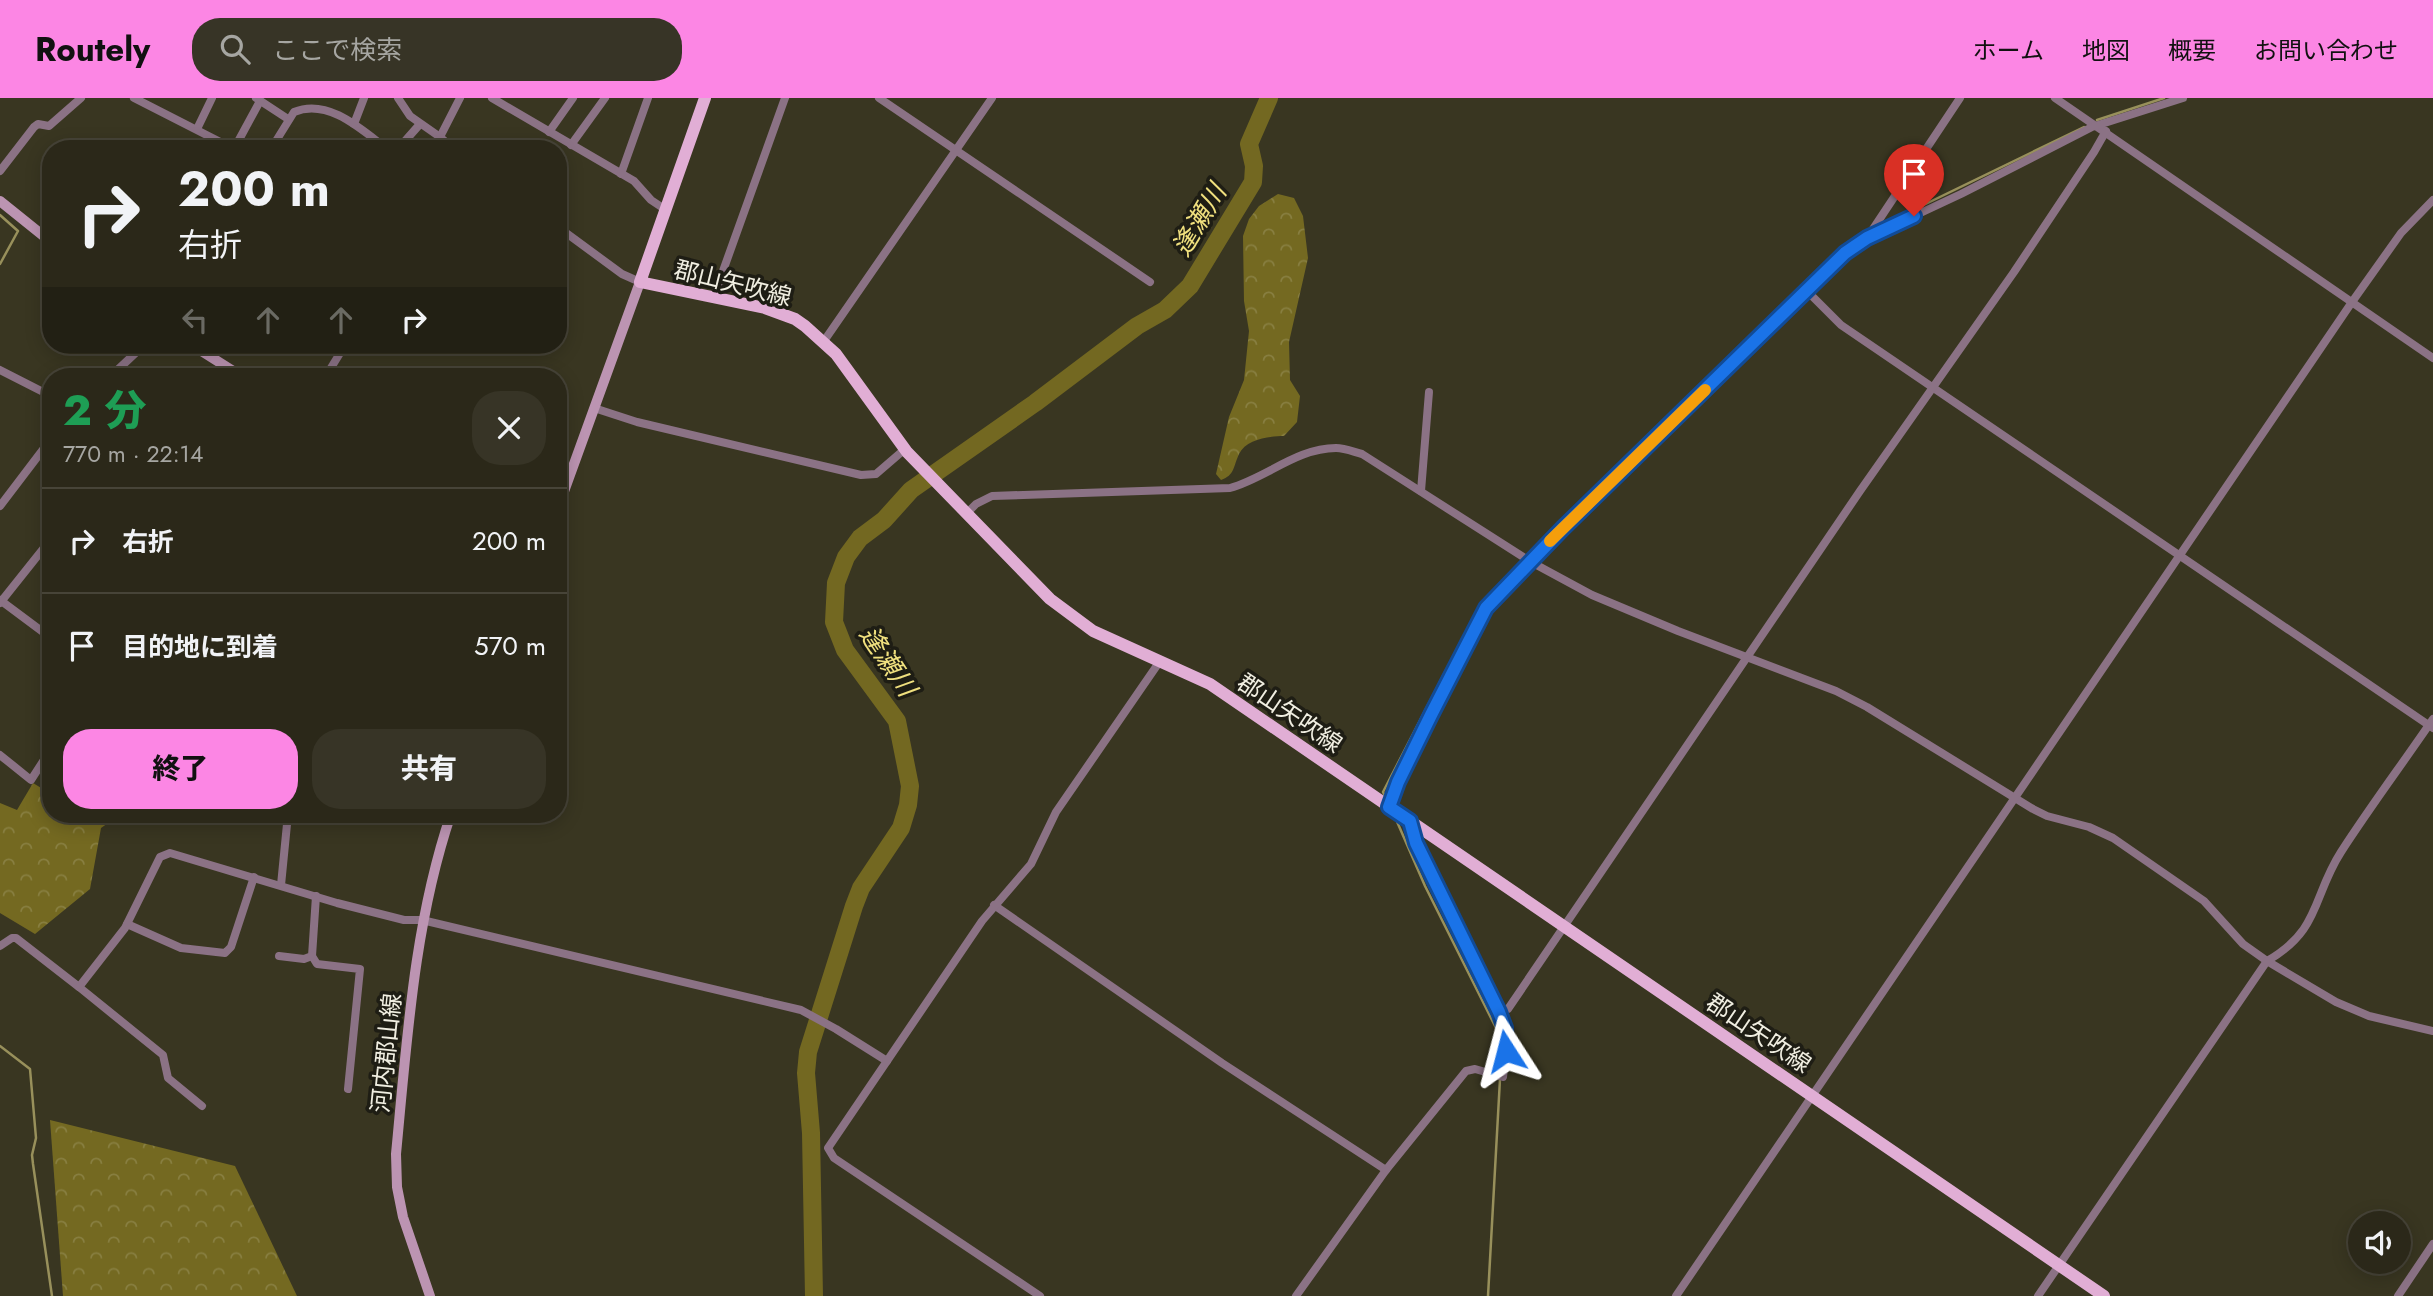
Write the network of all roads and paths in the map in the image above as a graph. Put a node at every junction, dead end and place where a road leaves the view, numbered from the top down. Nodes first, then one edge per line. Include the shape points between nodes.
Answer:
1 (81, 98) edge
2 (134, 98) edge
3 (212, 98) edge
4 (364, 98) edge
5 (398, 98) edge
6 (460, 98) edge
7 (492, 98) edge
8 (573, 98) edge
9 (604, 98) edge
10 (648, 98) edge
11 (705, 98) edge
12 (785, 98) edge
13 (879, 98) edge
14 (992, 98) edge
15 (1960, 98) edge
16 (2055, 98) edge
17 (2183, 98) edge
18 (258, 99) edge
19 (288, 119) junction
20 (354, 124) junction
21 (420, 124) junction
22 (2097, 125) junction
23 (197, 129) junction
24 (2106, 131) junction
25 (549, 132) junction
26 (440, 137) junction
27 (217, 140) edge
28 (238, 140) edge
29 (276, 140) edge
30 (375, 140) edge
31 (406, 140) edge
32 (444, 140) edge
33 (563, 140) edge
34 (567, 143) edge
35 (571, 145) junction
36 (956, 150) junction
37 (0, 171) edge
38 (621, 174) junction
39 (2433, 200) edge
40 (0, 201) edge
41 (666, 210) junction
42 (567, 234) edge
43 (42, 235) edge
44 (1867, 238) junction
45 (640, 282) junction
46 (1150, 282) dead end
47 (1807, 291) junction
48 (714, 296) junction
49 (2352, 302) junction
50 (824, 341) junction
51 (135, 354) edge
52 (216, 354) edge
53 (2433, 358) edge
54 (122, 368) edge
55 (232, 368) edge
56 (0, 370) edge
57 (1935, 387) junction
58 (42, 391) edge
59 (1429, 393) dead end
60 (594, 408) junction
61 (42, 451) edge
62 (906, 451) junction
63 (567, 483) edge
64 (1420, 491) junction
65 (0, 506) edge
66 (966, 514) junction
67 (42, 550) edge
68 (2180, 555) junction
69 (1531, 562) junction
70 (0, 601) edge
71 (42, 631) edge
72 (1747, 657) junction
73 (1160, 661) junction
74 (2432, 724) edge
75 (0, 755) edge
76 (42, 763) edge
77 (2014, 798) junction
78 (1389, 807) junction
79 (1410, 821) junction
80 (287, 823) edge
81 (448, 823) edge
82 (254, 877) junction
83 (281, 885) junction
84 (316, 896) junction
85 (994, 905) junction
86 (422, 920) junction
87 (127, 924) junction
88 (1565, 926) junction
89 (0, 946) edge
90 (279, 956) dead end
91 (312, 957) junction
92 (2267, 961) junction
93 (79, 987) junction
94 (1499, 1012) junction
95 (2433, 1031) edge
96 (887, 1061) junction
97 (348, 1089) dead end
98 (1814, 1096) junction
99 (202, 1106) dead end
100 (1386, 1170) junction
101 (2433, 1244) edge
102 (2059, 1265) junction
103 (430, 1296) edge
104 (1040, 1296) edge
105 (1296, 1296) edge
106 (1676, 1296) edge
107 (2038, 1296) edge
108 (2104, 1296) edge
109 (2398, 1296) edge

1 - 37 street via 49,126 34,127
2 - 23 street
3 - 23 street
4 - 20 street
5 - 21 street
6 - 26 street
7 - 25 street
8 - 25 street
9 - 35 street
10 - 38 street
11 - 41 main road, 郡山矢吹線
12 - 48 street
13 - 36 street
14 - 36 street
15 - 44 street
16 - 22 street
17 - 22 street
18 - 19 street
18 - 28 street
19 - 20 street via 298,110 317,107
19 - 29 street
20 - 30 street
21 - 26 street
21 - 31 street
22 - 24 street
22 - 44 street
23 - 27 street
24 - 49 street
24 - 57 street
25 - 33 street
26 - 32 street
34 - 35 street
35 - 38 street
36 - 46 street
36 - 50 street
38 - 41 street
39 - 49 street via 2401,233
40 - 43 main road
41 - 45 main road, 郡山矢吹線
42 - 45 street
44 - 47 street
45 - 48 main road, 郡山矢吹線
45 - 60 main road
47 - 57 street via 1841,325
47 - 69 street
48 - 50 main road, 郡山矢吹線 via 782,314
49 - 53 street
49 - 68 street
50 - 62 main road, 郡山矢吹線
51 - 54 street
52 - 55 main road
56 - 58 street
57 - 68 street
57 - 72 street
59 - 64 street
60 - 62 street via 861,475 876,474
60 - 63 main road
61 - 65 street
62 - 66 main road, 郡山矢吹線
64 - 66 street via 1363,454 1339,447 1303,455 1230,488 992,496
64 - 69 street
66 - 73 main road, 郡山矢吹線 via 1072,617
67 - 70 street
68 - 74 street
68 - 77 street
69 - 72 street via 1592,595
69 - 78 street via 1486,608
70 - 71 street
72 - 77 street via 1867,707
72 - 88 street
73 - 78 main road, 郡山矢吹線 via 1210,684
73 - 85 street via 1056,812 1031,864
74 - 92 street via 2335,862 2300,936
75 - 76 street via 31,780
77 - 92 street via 2047,816 2113,838 2204,901 2238,939
77 - 98 street
78 - 79 main road, 郡山矢吹線
79 - 88 main road, 郡山矢吹線
79 - 94 street via 1416,843
80 - 83 street
81 - 86 main road, 河内郡山線
82 - 83 street
82 - 87 street via 165,853
82 - 87 street via 225,953 181,948
83 - 84 street
84 - 86 street via 404,920
84 - 91 street
85 - 96 street
85 - 100 street
86 - 96 street via 801,1010
86 - 103 main road, 河内郡山線 via 402,1094 397,1187
87 - 93 street
88 - 94 street via 1508,1009
88 - 98 main road, 郡山矢吹線
89 - 93 street via 16,938
90 - 91 street
91 - 97 street via 317,964 360,970
92 - 95 street via 2354,1012
92 - 102 street
93 - 99 street via 163,1055 168,1078
94 - 100 street via 1506,1037 1503,1077 1466,1071
96 - 104 street via 830,1143 831,1156
98 - 102 main road, 郡山矢吹線
98 - 106 street
100 - 105 street
101 - 109 street
102 - 107 street
102 - 108 main road, 郡山矢吹線

